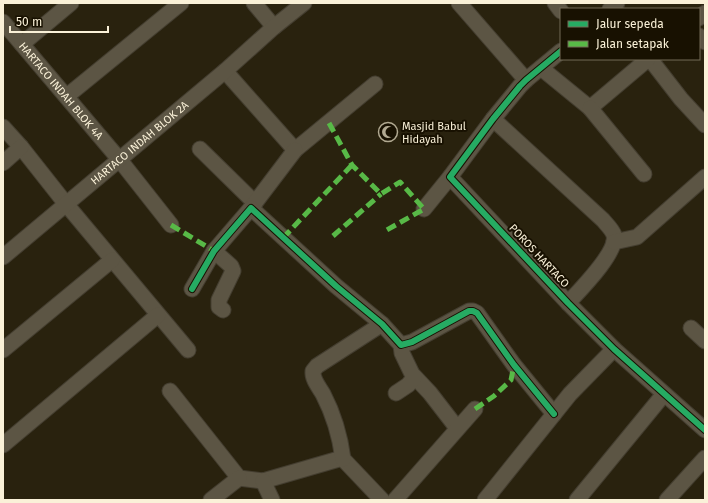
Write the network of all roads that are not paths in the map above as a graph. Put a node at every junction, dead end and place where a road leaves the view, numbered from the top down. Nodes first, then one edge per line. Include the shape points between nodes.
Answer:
1 (71, 3) edge
2 (181, 3) edge
3 (254, 3) edge
4 (304, 3) edge
5 (459, 3) edge
6 (3, 22) edge
7 (274, 27) junction
8 (22, 44) junction
9 (560, 52) edge
10 (648, 60) edge
11 (650, 60) edge
12 (541, 68) junction
13 (225, 71) junction
14 (526, 80) junction
15 (375, 84) dead end
16 (67, 96) junction
17 (590, 108) junction
18 (493, 119) junction
19 (705, 126) edge
20 (3, 127) edge
21 (22, 147) junction
22 (200, 148) dead end
23 (295, 150) junction
24 (120, 159) junction
25 (3, 163) edge
26 (644, 174) dead end
27 (450, 177) junction
28 (705, 177) edge
29 (66, 204) junction
30 (253, 206) junction
31 (424, 209) dead end
32 (171, 225) dead end
33 (614, 242) junction
34 (214, 251) junction
35 (3, 257) edge
36 (112, 260) junction
37 (192, 289) dead end
38 (568, 303) junction
39 (223, 310) dead end
40 (158, 315) junction
41 (382, 324) junction
42 (691, 328) dead end
43 (705, 341) edge
44 (401, 345) junction
45 (614, 349) junction
46 (3, 350) edge
47 (188, 350) dead end
48 (414, 376) junction
49 (170, 391) dead end
50 (396, 393) dead end
51 (664, 394) junction
52 (475, 409) dead end
53 (554, 414) junction
54 (457, 428) junction
55 (705, 430) edge
56 (3, 446) edge
57 (705, 458) edge
58 (343, 460) junction
59 (239, 478) junction
60 (264, 481) junction
61 (211, 500) edge
62 (272, 500) edge
63 (382, 500) edge
64 (395, 500) edge
65 (485, 500) edge
66 (577, 500) edge
67 (667, 500) edge

1 - 8 street
2 - 16 street
3 - 7 street
4 - 7 street, HARTACO INDAH BLOK 2A
5 - 14 street
6 - 8 street, HARTACO INDAH BLOK 4A
7 - 13 street, HARTACO INDAH BLOK 2A
8 - 16 street, HARTACO INDAH BLOK 4A
9 - 12 street
10 - 17 street
11 - 19 street
12 - 14 street
12 - 17 street
13 - 23 street
13 - 24 street, HARTACO INDAH BLOK 2A
14 - 18 street
15 - 23 street
16 - 24 street, HARTACO INDAH BLOK 4A
17 - 26 street
18 - 27 street
18 - 33 street via 603,220 614,235
20 - 21 street
21 - 25 street
21 - 29 street
22 - 30 street
23 - 30 street
24 - 29 street, HARTACO INDAH BLOK 2A
24 - 32 street, HARTACO INDAH BLOK 4A
27 - 31 street
27 - 38 street, POROS HARTACO
28 - 33 street via 636,238
29 - 35 street, HARTACO INDAH BLOK 2A
29 - 36 street
30 - 34 street
30 - 41 street via 336,286
33 - 38 street via 607,258
34 - 37 street
34 - 39 street via 233,271 219,300 219,307
36 - 40 street
36 - 46 street
38 - 45 street, POROS HARTACO
40 - 47 street
40 - 56 street
41 - 44 street
41 - 58 street via 313,371 339,432
42 - 43 street
44 - 48 street via 402,353
44 - 53 street via 412,342 468,311 473,311 482,319 514,365
45 - 51 street, POROS HARTACO
45 - 53 street
48 - 50 street via 412,381
48 - 54 street
49 - 59 street
51 - 55 street, POROS HARTACO
51 - 66 street
52 - 54 street
53 - 65 street
54 - 64 street
57 - 67 street
58 - 60 street via 338,459
58 - 63 street
59 - 60 street
59 - 61 street
60 - 62 street

